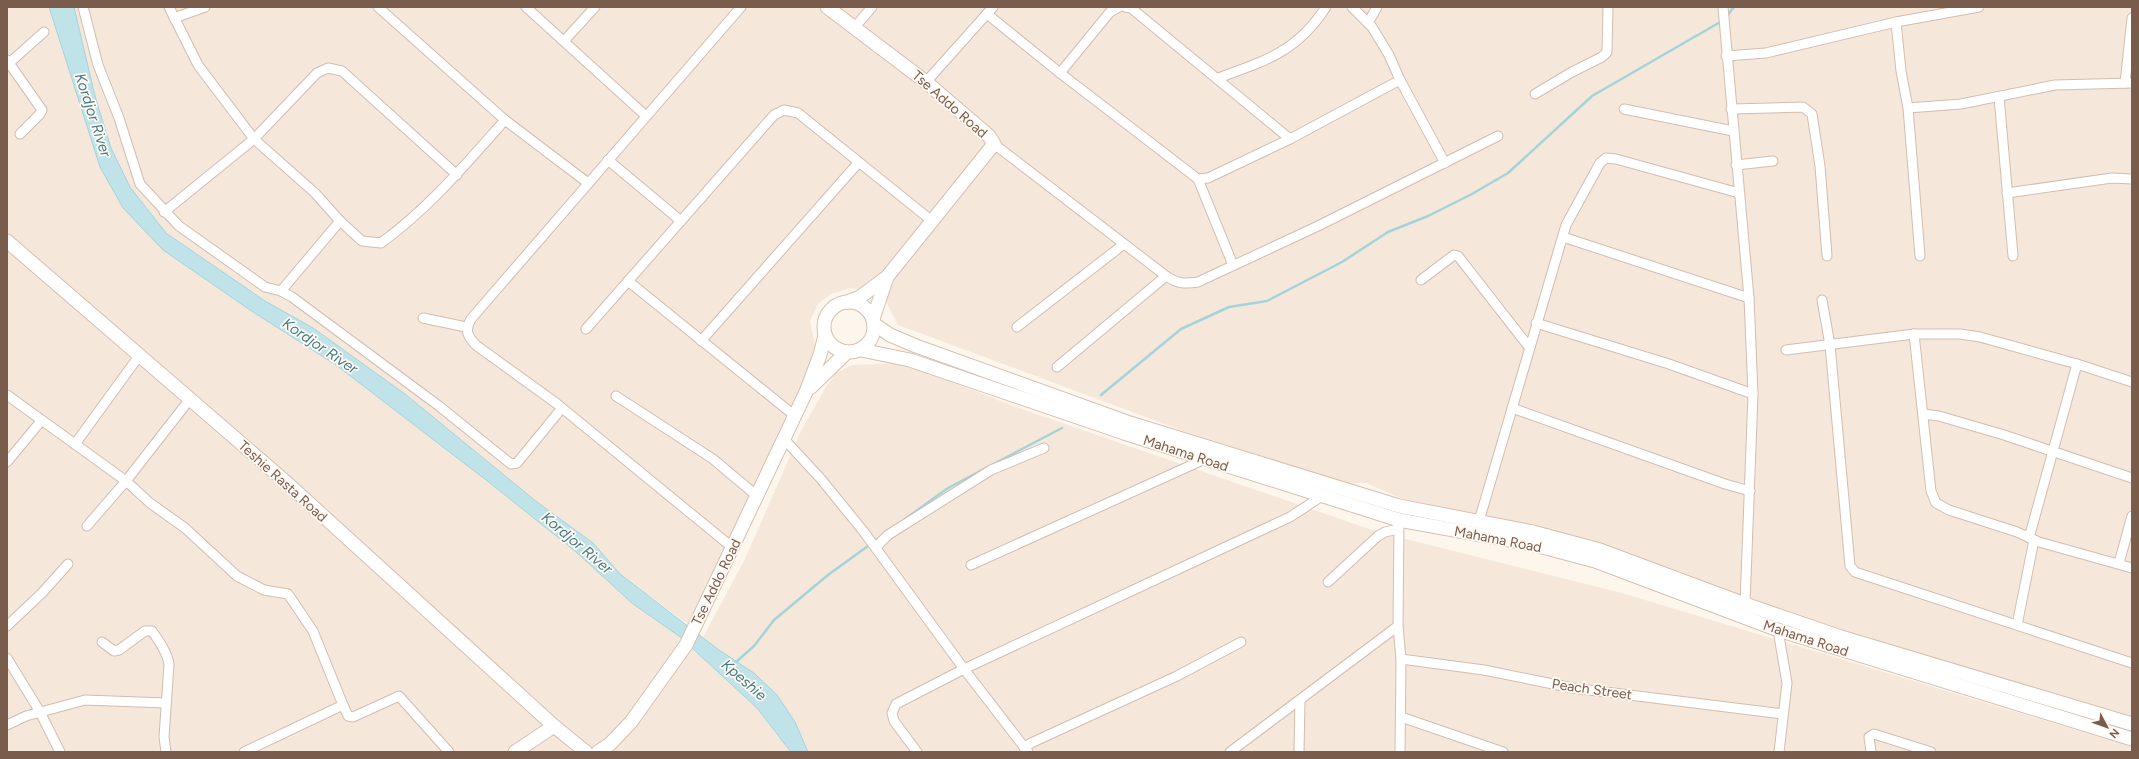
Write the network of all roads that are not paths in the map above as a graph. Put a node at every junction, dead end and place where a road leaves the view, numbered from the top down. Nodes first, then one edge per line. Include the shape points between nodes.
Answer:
1 (83, 7) edge
2 (169, 7) edge
3 (205, 7) edge
4 (378, 7) edge
5 (526, 7) edge
6 (595, 7) edge
7 (741, 7) edge
8 (827, 7) edge
9 (872, 7) edge
10 (1119, 7) edge
11 (1125, 7) edge
12 (1326, 7) edge
13 (1352, 7) edge
14 (1377, 7) edge
15 (1608, 7) edge
16 (1979, 7) edge
17 (990, 10) edge
18 (1723, 11) edge
19 (174, 18) junction
20 (2132, 18) edge
21 (1896, 22) junction
22 (1368, 23) junction
23 (854, 28) junction
24 (44, 32) dead end
25 (564, 41) junction
26 (1726, 56) junction
27 (8, 63) edge
28 (1060, 73) junction
29 (1218, 78) junction
30 (1400, 80) junction
31 (926, 82) junction
32 (2129, 83) edge
33 (1534, 94) dead end
34 (1999, 97) junction
35 (1908, 108) junction
36 (1624, 109) dead end
37 (1731, 109) junction
38 (646, 116) junction
39 (505, 120) junction
40 (1733, 131) junction
41 (20, 134) dead end
42 (1498, 136) dead end
43 (254, 139) junction
44 (1290, 139) junction
45 (994, 144) junction
46 (608, 160) junction
47 (1773, 161) dead end
48 (860, 162) junction
49 (1445, 163) junction
50 (1736, 166) junction
51 (457, 175) junction
52 (1198, 179) junction
53 (2132, 179) edge
54 (588, 182) junction
55 (1739, 193) junction
56 (2007, 193) junction
57 (164, 212) junction
58 (340, 221) junction
59 (681, 221) junction
60 (932, 221) junction
61 (1562, 237) junction
62 (7, 241) edge
63 (1124, 244) junction
64 (1826, 256) dead end
65 (1920, 256) dead end
66 (2012, 256) dead end
67 (1233, 265) junction
68 (1166, 276) junction
69 (887, 277) junction
70 (1421, 280) dead end
71 (628, 281) junction
72 (281, 291) junction
73 (1748, 298) junction
74 (1822, 300) dead end
75 (847, 302) junction
76 (422, 318) dead end
77 (874, 322) junction
78 (1536, 323) junction
79 (466, 327) junction
80 (1017, 327) dead end
81 (586, 329) dead end
82 (1914, 334) junction
83 (824, 335) junction
84 (701, 341) junction
85 (1830, 345) junction
86 (1529, 347) junction
87 (861, 350) junction
88 (1786, 350) dead end
89 (846, 352) junction
90 (139, 356) junction
91 (2077, 364) junction
92 (1057, 367) dead end
93 (2132, 382) edge
94 (806, 392) junction
95 (1753, 394) junction
96 (7, 395) edge
97 (616, 396) dead end
98 (190, 399) junction
99 (562, 408) junction
100 (1512, 408) junction
101 (1923, 414) junction
102 (795, 416) junction
103 (41, 421) junction
104 (784, 439) junction
105 (75, 444) junction
106 (1044, 448) dead end
107 (2053, 453) junction
108 (1204, 459) junction
109 (7, 462) edge
110 (2132, 478) edge
111 (126, 481) junction
112 (1750, 490) junction
113 (757, 496) junction
114 (1322, 496) junction
115 (2132, 516) edge
116 (1479, 521) junction
117 (1398, 524) junction
118 (87, 526) dead end
119 (2032, 539) junction
120 (876, 547) junction
121 (733, 548) junction
122 (2119, 563) junction
123 (68, 564) dead end
124 (971, 565) dead end
125 (2132, 568) edge
126 (1328, 582) dead end
127 (1746, 604) junction
128 (2018, 625) junction
129 (7, 626) edge
130 (1398, 626) junction
131 (1778, 630) junction
132 (102, 642) dead end
133 (1241, 642) dead end
134 (7, 658) edge
135 (1401, 659) junction
136 (2132, 663) edge
137 (964, 669) junction
138 (1300, 700) junction
139 (166, 703) junction
140 (343, 705) junction
141 (40, 712) junction
142 (1783, 714) junction
143 (1401, 717) junction
144 (7, 724) edge
145 (2132, 724) edge
146 (554, 726) junction
147 (2132, 739) edge
148 (1026, 750) edge
149 (1494, 751) edge
150 (60, 752) edge
151 (166, 752) edge
152 (244, 752) edge
153 (449, 752) edge
154 (515, 752) edge
155 (586, 752) edge
156 (598, 752) edge
157 (917, 752) edge
158 (1230, 752) edge
159 (1299, 752) edge
160 (1400, 752) edge
161 (1503, 752) edge
162 (1779, 752) edge
163 (1871, 752) edge
164 (1931, 752) edge

1 - 57 street via 98,65 119,118 140,184
2 - 19 street
3 - 19 street
4 - 39 street
5 - 25 street
6 - 25 street
7 - 38 street
8 - 23 street, Tse Addo Road
9 - 23 street
10 - 28 street via 1110,12
11 - 29 street via 1131,8
12 - 29 street via 1320,17 1294,44 1272,58
13 - 22 street
14 - 22 street
15 - 33 street via 1607,52
16 - 21 street
17 - 28 street
17 - 31 street
18 - 26 street
19 - 43 street via 198,65
20 - 32 street
21 - 26 street via 1766,53
21 - 35 street
22 - 30 street via 1389,55
23 - 31 street, Tse Addo Road
24 - 27 street
25 - 38 street
26 - 37 street
27 - 41 street via 42,110
28 - 52 street
29 - 44 street
30 - 44 street
30 - 49 street
31 - 45 street, Tse Addo Road via 989,136
32 - 34 street via 2055,85
34 - 35 street via 1961,104
34 - 56 street
35 - 65 street
36 - 40 street
37 - 40 street
37 - 64 street via 1803,107 1812,114 1820,166
38 - 46 street
39 - 51 street
39 - 54 street
40 - 50 street
42 - 49 street
43 - 51 street via 317,73 328,68 342,71
43 - 57 street
43 - 58 street via 315,193
44 - 52 street via 1208,178
45 - 60 street, Tse Addo Road
45 - 63 street
46 - 54 street
46 - 59 street
47 - 50 street
48 - 59 street via 798,113 784,110 774,115
48 - 60 street
48 - 84 street
49 - 67 street
50 - 55 street
51 - 58 street via 406,225 381,243 362,241
52 - 67 street
53 - 56 street via 2112,178
54 - 79 street
55 - 61 street via 1606,158 1596,170
55 - 73 street
56 - 66 street
57 - 72 street via 179,226 266,287
58 - 72 street
59 - 71 street
60 - 69 street, Tse Addo Road
61 - 73 street
61 - 78 street
62 - 90 street, Teshie Rasta Road
63 - 68 street
63 - 80 street
67 - 68 street via 1198,282 1186,284 1176,283
68 - 92 street
69 - 75 street, Tse Addo Road via 860,297
69 - 77 street, Tse Addo Road
70 - 86 street via 1448,258 1458,256
71 - 81 street
71 - 84 street
72 - 99 street via 439,406 511,464 517,463
73 - 95 street
74 - 85 street
75 - 77 street via 863,306
75 - 83 street via 838,304 825,317
76 - 79 street
77 - 87 street via 869,343
77 - 116 street, Mahama Road via 890,335 916,346 1130,423 1399,506
78 - 86 street
78 - 95 street via 1669,364
79 - 99 street via 468,337 477,346
82 - 85 street
82 - 91 street via 1960,334 1980,337
82 - 101 street
83 - 89 street via 829,344 837,350
83 - 94 street, Tse Addo Road via 820,355
84 - 102 street
85 - 88 street
85 - 128 street via 1850,566 1856,572
86 - 100 street
87 - 89 street
87 - 108 street, Mahama Road via 910,360
89 - 94 street, Tse Addo Road
90 - 98 street, Teshie Rasta Road
90 - 105 street
91 - 93 street
91 - 107 street
94 - 102 street, Tse Addo Road
95 - 112 street
96 - 103 street
97 - 113 street via 713,459
98 - 111 street
98 - 146 street, Teshie Rasta Road
99 - 121 street
100 - 112 street via 1725,484
100 - 116 street
101 - 107 street via 1939,416 2004,435
101 - 119 street via 1931,491 1936,503
102 - 104 street, Tse Addo Road
103 - 105 street
103 - 109 street
104 - 113 street, Tse Addo Road
104 - 120 street via 821,479
105 - 111 street
106 - 120 street via 991,470 888,535
107 - 110 street
107 - 119 street
108 - 114 street, Mahama Road
108 - 124 street
111 - 118 street
111 - 140 street via 150,503 185,528 237,576 264,590 288,594 313,631
112 - 127 street
113 - 121 street, Tse Addo Road
114 - 117 street, Mahama Road
114 - 137 street via 1290,517
115 - 122 street
116 - 127 street, Mahama Road via 1569,540
117 - 126 street via 1378,536
117 - 130 street
117 - 131 street, Mahama Road via 1531,544 1595,561
119 - 122 street
119 - 128 street
120 - 137 street
121 - 156 street, Tse Addo Road via 686,645 631,722 610,744
122 - 125 street
123 - 129 street
127 - 145 street, Mahama Road via 1842,637
128 - 136 street
130 - 135 street
130 - 138 street
131 - 142 street via 1787,683
131 - 147 street, Mahama Road
132 - 139 street via 114,651 119,650 145,631 152,631 168,657
133 - 148 street via 1177,676 1031,743
134 - 141 street
135 - 142 street, Peach Street via 1484,670 1573,688
135 - 143 street
137 - 148 street
137 - 157 street via 896,704 892,713 894,721
138 - 158 street
138 - 159 street
139 - 141 street via 85,700
139 - 151 street
140 - 152 street
140 - 153 street via 348,716 353,717 399,696
141 - 144 street
141 - 150 street
142 - 162 street
143 - 149 street
143 - 160 street
146 - 154 street
146 - 155 street, Teshie Rasta Road
149 - 161 street
163 - 164 street via 1869,737 1874,734

